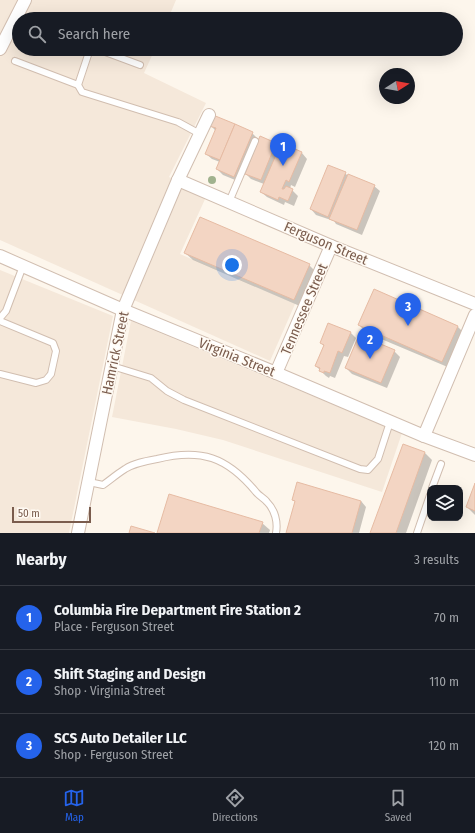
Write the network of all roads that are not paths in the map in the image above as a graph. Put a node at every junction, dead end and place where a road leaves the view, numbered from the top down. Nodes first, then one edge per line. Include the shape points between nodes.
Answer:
1 (25, 0) edge
2 (20, 12) edge
3 (12, 27) edge
4 (0, 49) edge
5 (88, 56) edge
6 (115, 56) edge
7 (15, 61) dead end
8 (140, 65) dead end
9 (78, 85) junction
10 (209, 115) dead end
11 (200, 134) junction
12 (255, 141) dead end
13 (178, 180) junction
14 (229, 202) junction
15 (331, 246) junction
16 (0, 256) edge
17 (23, 266) junction
18 (475, 304) edge
19 (123, 310) junction
20 (475, 315) edge
21 (0, 318) edge
22 (0, 321) edge
23 (112, 366) junction
24 (276, 373) junction
25 (0, 374) edge
26 (390, 422) junction
27 (424, 436) junction
28 (475, 456) edge
29 (441, 464) dead end
30 (89, 482) junction
31 (433, 485) edge
32 (427, 504) edge
33 (78, 533) edge
34 (276, 533) edge
35 (417, 533) edge

1 - 2 street
3 - 4 street
5 - 9 lane
6 - 8 lane
7 - 9 lane
9 - 11 lane via 82,92 178,122
10 - 11 street, Hamrick Street
11 - 13 street, Hamrick Street
12 - 14 lane
13 - 14 street, Ferguson Street
13 - 19 street, Hamrick Street
14 - 15 street, Ferguson Street
15 - 18 street, Ferguson Street
15 - 24 street, Tennessee Street
16 - 17 street, Virginia Street
17 - 19 street, Virginia Street
17 - 21 lane via 6,311
19 - 23 street, Hamrick Street
19 - 24 street, Virginia Street
20 - 27 street
22 - 25 lane via 53,343 56,351 51,374 46,380 36,383
23 - 26 lane via 151,378 184,400 360,469 368,470 378,459
23 - 30 street, Hamrick Street
24 - 26 street, Virginia Street
26 - 27 street, Virginia Street
27 - 28 street, Virginia Street
29 - 31 lane
30 - 33 street, Hamrick Street
30 - 34 lane via 103,485 136,464 173,455 195,454 218,460 234,469 268,502 276,519
32 - 35 lane

